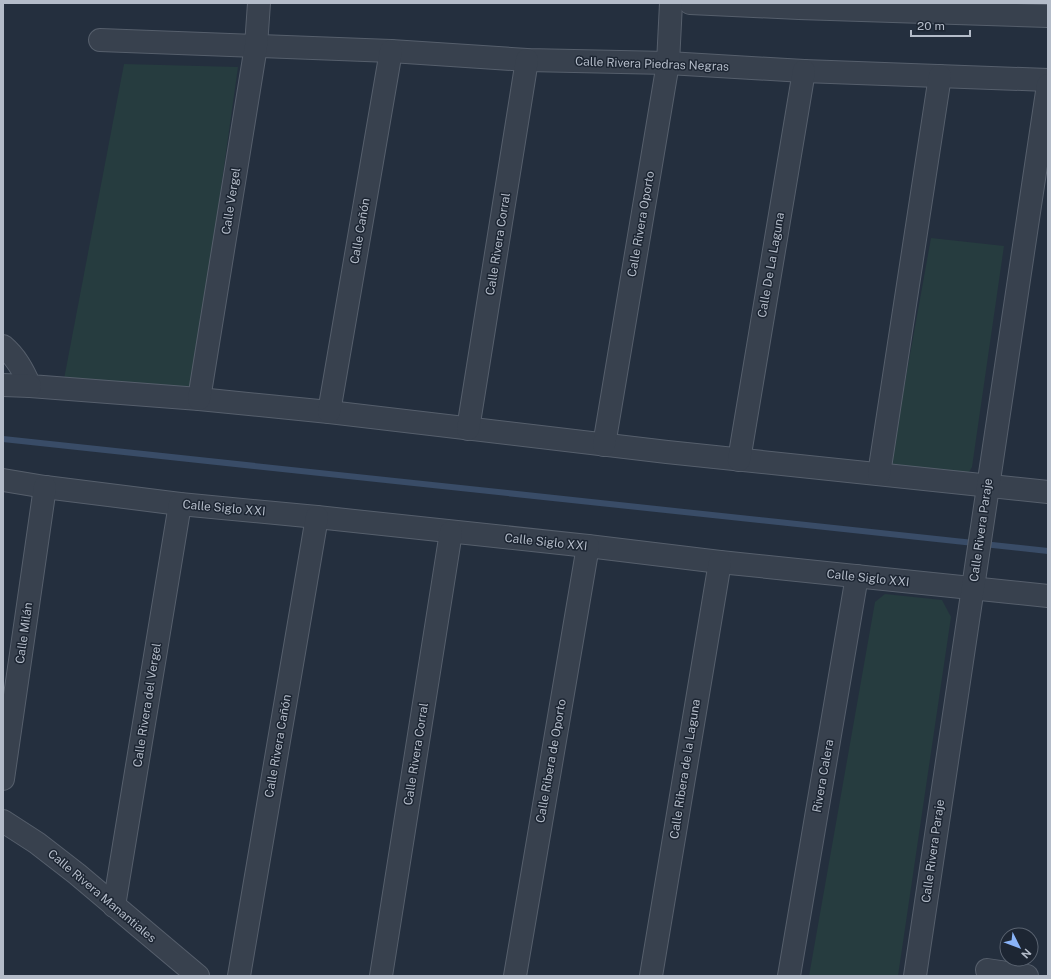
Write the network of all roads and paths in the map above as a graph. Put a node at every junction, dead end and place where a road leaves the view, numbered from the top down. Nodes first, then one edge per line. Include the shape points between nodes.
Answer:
1 (259, 3) edge
2 (671, 3) edge
3 (690, 3) edge
4 (799, 6) edge
5 (1048, 16) edge
6 (100, 40) dead end
7 (256, 46) junction
8 (391, 51) junction
9 (527, 60) junction
10 (668, 63) junction
11 (804, 71) junction
12 (940, 76) junction
13 (1048, 80) edge
14 (1048, 85) edge
15 (3, 346) edge
16 (3, 385) edge
17 (30, 386) junction
18 (199, 398) junction
19 (329, 412) junction
20 (468, 429) junction
21 (604, 445) junction
22 (739, 460) junction
23 (879, 474) junction
24 (3, 480) edge
25 (987, 485) junction
26 (45, 487) junction
27 (1048, 492) edge
28 (180, 504) junction
29 (317, 517) junction
30 (450, 532) junction
31 (588, 546) junction
32 (720, 562) junction
33 (857, 576) junction
34 (972, 589) junction
35 (1048, 596) edge
36 (3, 779) edge
37 (3, 821) edge
38 (114, 906) junction
39 (987, 970) dead end
40 (198, 976) edge
41 (240, 976) edge
42 (381, 976) edge
43 (515, 976) edge
44 (651, 976) edge
45 (789, 976) edge
46 (915, 976) edge
47 (1027, 976) edge

1 - 7 street, Calle Vergel
2 - 10 street, Calle Rivera Oporto
3 - 4 street
4 - 5 street
6 - 7 street, Calle Rivera Piedras Negras
7 - 8 street, Calle Rivera Piedras Negras
7 - 18 street, Calle Vergel
8 - 9 street, Calle Rivera Piedras Negras
8 - 19 street, Calle Cañón
9 - 10 street, Calle Rivera Piedras Negras
9 - 20 street, Calle Rivera Corral
10 - 11 street, Calle Rivera Piedras Negras
10 - 21 street, Calle Rivera Oporto
11 - 12 street, Calle Rivera Piedras Negras
11 - 22 street, Calle De La Laguna
12 - 13 street, Calle Rivera Piedras Negras
12 - 23 street
14 - 25 street, Calle Rivera Paraje
15 - 17 street via 17,360
16 - 17 street
17 - 18 street
18 - 19 street
19 - 20 street
20 - 21 street
21 - 22 street
22 - 23 street
23 - 25 street
24 - 26 street, Calle Siglo XXI
25 - 27 street
25 - 34 street, Calle Rivera Paraje
26 - 28 street, Calle Siglo XXI
26 - 36 street, Calle Milán
28 - 29 street, Calle Siglo XXI
28 - 38 street, Calle Rivera del Vergel
29 - 30 street, Calle Siglo XXI
29 - 41 street, Calle Rivera Cañón
30 - 31 street, Calle Siglo XXI
30 - 42 street, Calle Rivera Corral
31 - 32 street, Calle Siglo XXI
31 - 43 street, Calle Ribera de Oporto
32 - 33 street, Calle Siglo XXI
32 - 44 street, Calle Ribera de la Laguna
33 - 34 street, Calle Siglo XXI
33 - 45 street, Rivera Calera
34 - 35 street, Calle Siglo XXI
34 - 46 street, Calle Rivera Paraje
37 - 38 street, Calle Rivera Manantiales via 37,842
38 - 40 street, Calle Rivera Manantiales
39 - 47 street

